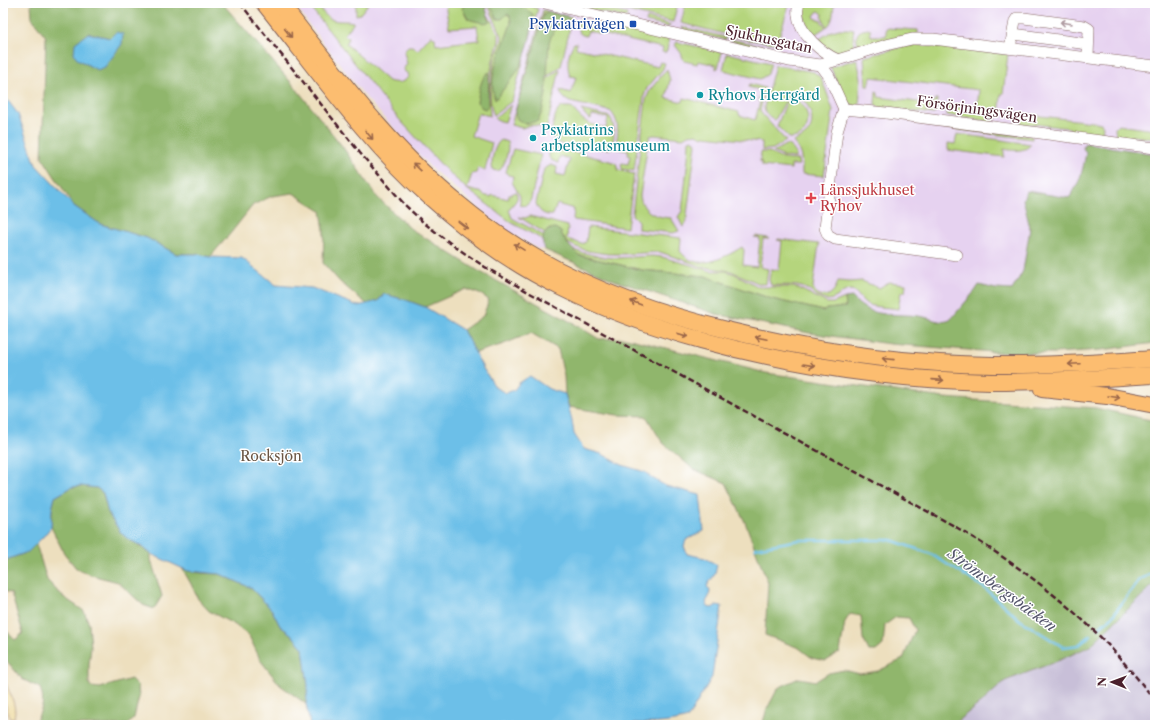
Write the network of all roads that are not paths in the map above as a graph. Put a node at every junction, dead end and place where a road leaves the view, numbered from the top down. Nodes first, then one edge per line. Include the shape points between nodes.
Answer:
1 (264, 3) edge
2 (280, 3) edge
3 (545, 3) edge
4 (799, 3) edge
5 (1013, 34) junction
6 (1088, 44) junction
7 (1010, 48) junction
8 (1088, 57) junction
9 (838, 60) junction
10 (821, 65) junction
11 (1155, 66) edge
12 (844, 109) junction
13 (1155, 148) edge
14 (957, 255) dead end
15 (1155, 355) edge
16 (1155, 359) edge
17 (1113, 362) junction
18 (1155, 375) edge
19 (992, 382) junction
20 (1155, 405) edge

1 -> 19 highway via 363,127 414,183 477,236 533,273 606,309 651,325 773,358 888,376
17 -> 2 highway via 993,365 920,362 850,354 776,342 715,328 654,310 586,283 509,241 440,188 373,120
3 - 10 street, Sjukhusgatan via 789,61
4 - 9 street via 798,16 808,38 823,52
5 - 6 street
6 -> 5 street via 1089,29 1084,26 1017,18
5 - 7 street
6 - 8 street
7 - 8 street, Sjukhusgatan
7 - 9 street, Sjukhusgatan via 912,39
8 - 11 street, Sjukhusgatan
9 - 10 street, Sjukhusgatan
10 - 12 street
12 - 13 street, Försörjningsvägen
12 - 14 street via 836,140 825,228 828,235 835,239
15 - 17 highway
16 - 17 highway
18 - 19 highway
19 -> 20 highway

